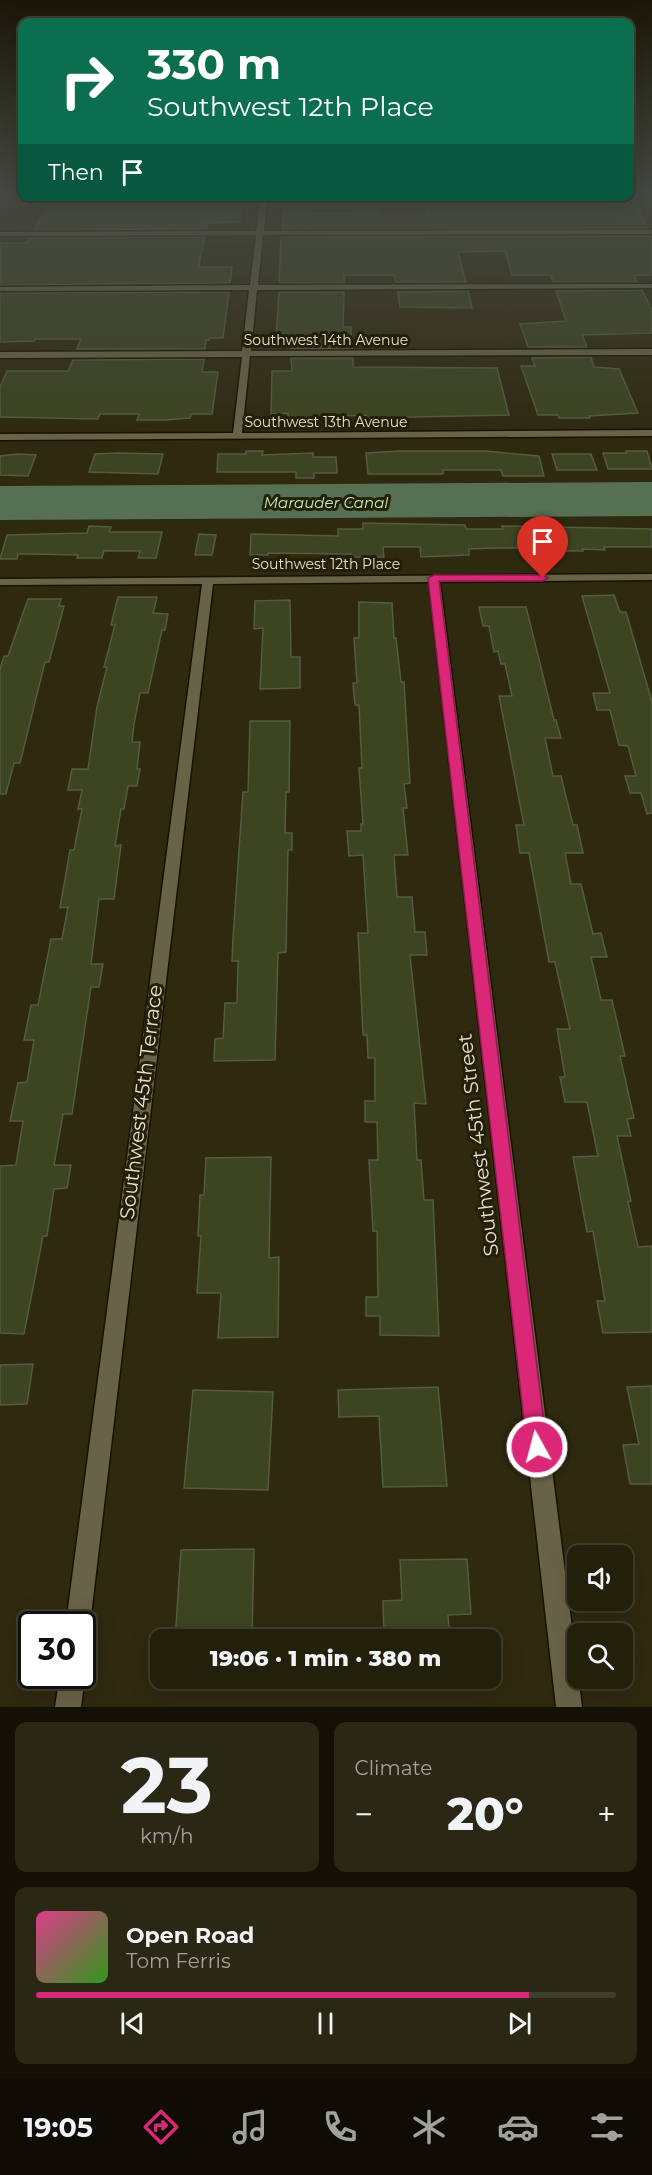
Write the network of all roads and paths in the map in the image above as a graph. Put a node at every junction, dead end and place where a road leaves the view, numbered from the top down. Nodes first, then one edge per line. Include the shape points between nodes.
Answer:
1 (256, 275) edge
2 (652, 286) edge
3 (255, 288) junction
4 (0, 289) edge
5 (652, 352) edge
6 (247, 354) junction
7 (0, 355) edge
8 (652, 433) edge
9 (237, 436) junction
10 (0, 437) edge
11 (652, 577) edge
12 (434, 578) junction
13 (208, 580) junction
14 (0, 582) edge
15 (80, 1611) edge
16 (70, 1689) edge
17 (68, 1707) edge
18 (569, 1707) edge

1 - 3 street
2 - 3 street
3 - 4 street
3 - 6 street
5 - 6 street, Southwest 14th Avenue
6 - 7 street, Southwest 14th Avenue
6 - 9 street
8 - 9 street, Southwest 13th Avenue
9 - 10 street, Southwest 13th Avenue
11 - 12 street, Southwest 12th Place
12 - 13 street, Southwest 12th Place
12 - 18 street, Southwest 45th Street
13 - 14 street, Southwest 12th Place
13 - 15 street, Southwest 45th Terrace
16 - 17 street

